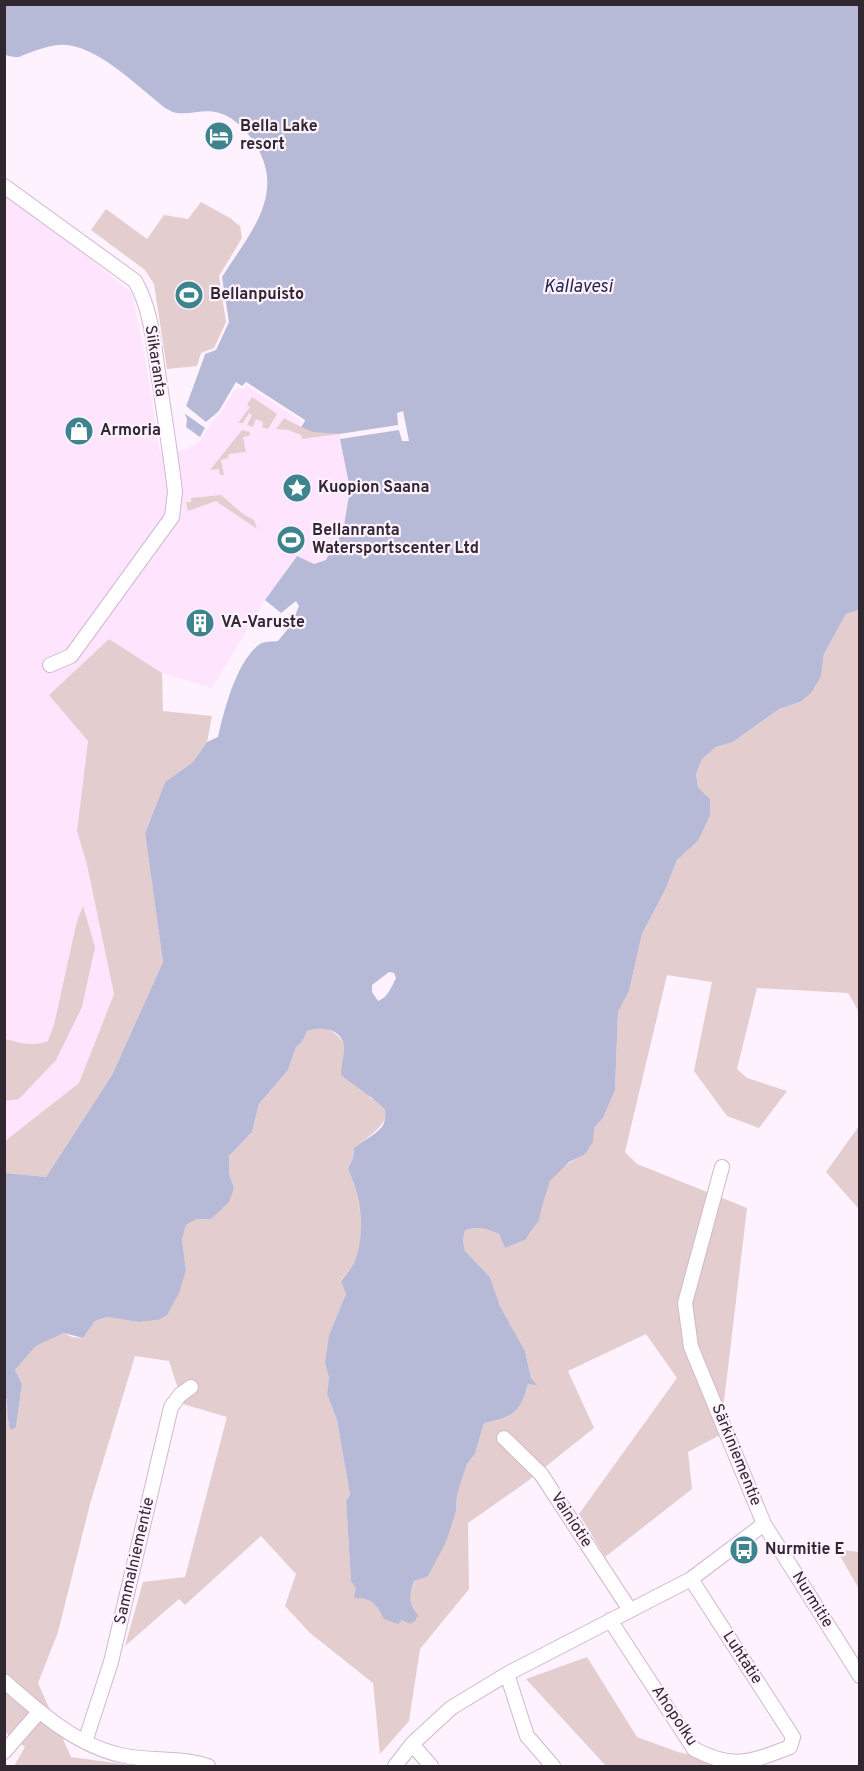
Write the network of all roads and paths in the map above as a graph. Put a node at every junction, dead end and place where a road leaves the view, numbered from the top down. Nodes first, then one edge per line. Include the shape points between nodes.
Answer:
1 (4, 186) edge
2 (50, 665) dead end
3 (723, 1167) dead end
4 (191, 1387) dead end
5 (504, 1438) dead end
6 (764, 1524) junction
7 (691, 1579) junction
8 (630, 1610) junction
9 (610, 1620) junction
10 (507, 1674) junction
11 (860, 1676) edge
12 (4, 1681) edge
13 (39, 1712) junction
14 (793, 1737) joint
15 (85, 1742) junction
16 (412, 1744) junction
17 (4, 1752) edge
18 (208, 1767) edge
19 (395, 1767) edge
20 (431, 1767) edge
21 (553, 1767) edge

1 - 2 street, Siikaranta via 135,281 145,302 153,343 175,492 172,517 71,656
3 - 6 street, Särkiniementie via 685,1302 691,1347
4 - 15 street, Sammalniementie via 171,1407 111,1662
5 - 8 street, Vainiotie via 541,1474
6 - 7 street, Särkiniementie
6 - 11 street, Nurmitie
7 - 8 street, Särkiniementie
7 - 14 street, Luhtatie
8 - 9 street, Särkiniementie
9 - 10 street, Särkiniementie
9 - 14 street, Ahopolku via 694,1749 714,1759 738,1763 790,1747
10 - 16 street, Särkiniementie via 451,1708
10 - 21 street via 527,1736
12 - 13 street
13 - 15 street
13 - 17 street
15 - 18 street via 124,1756 196,1762
16 - 19 street, Särkiniementie
16 - 20 street

